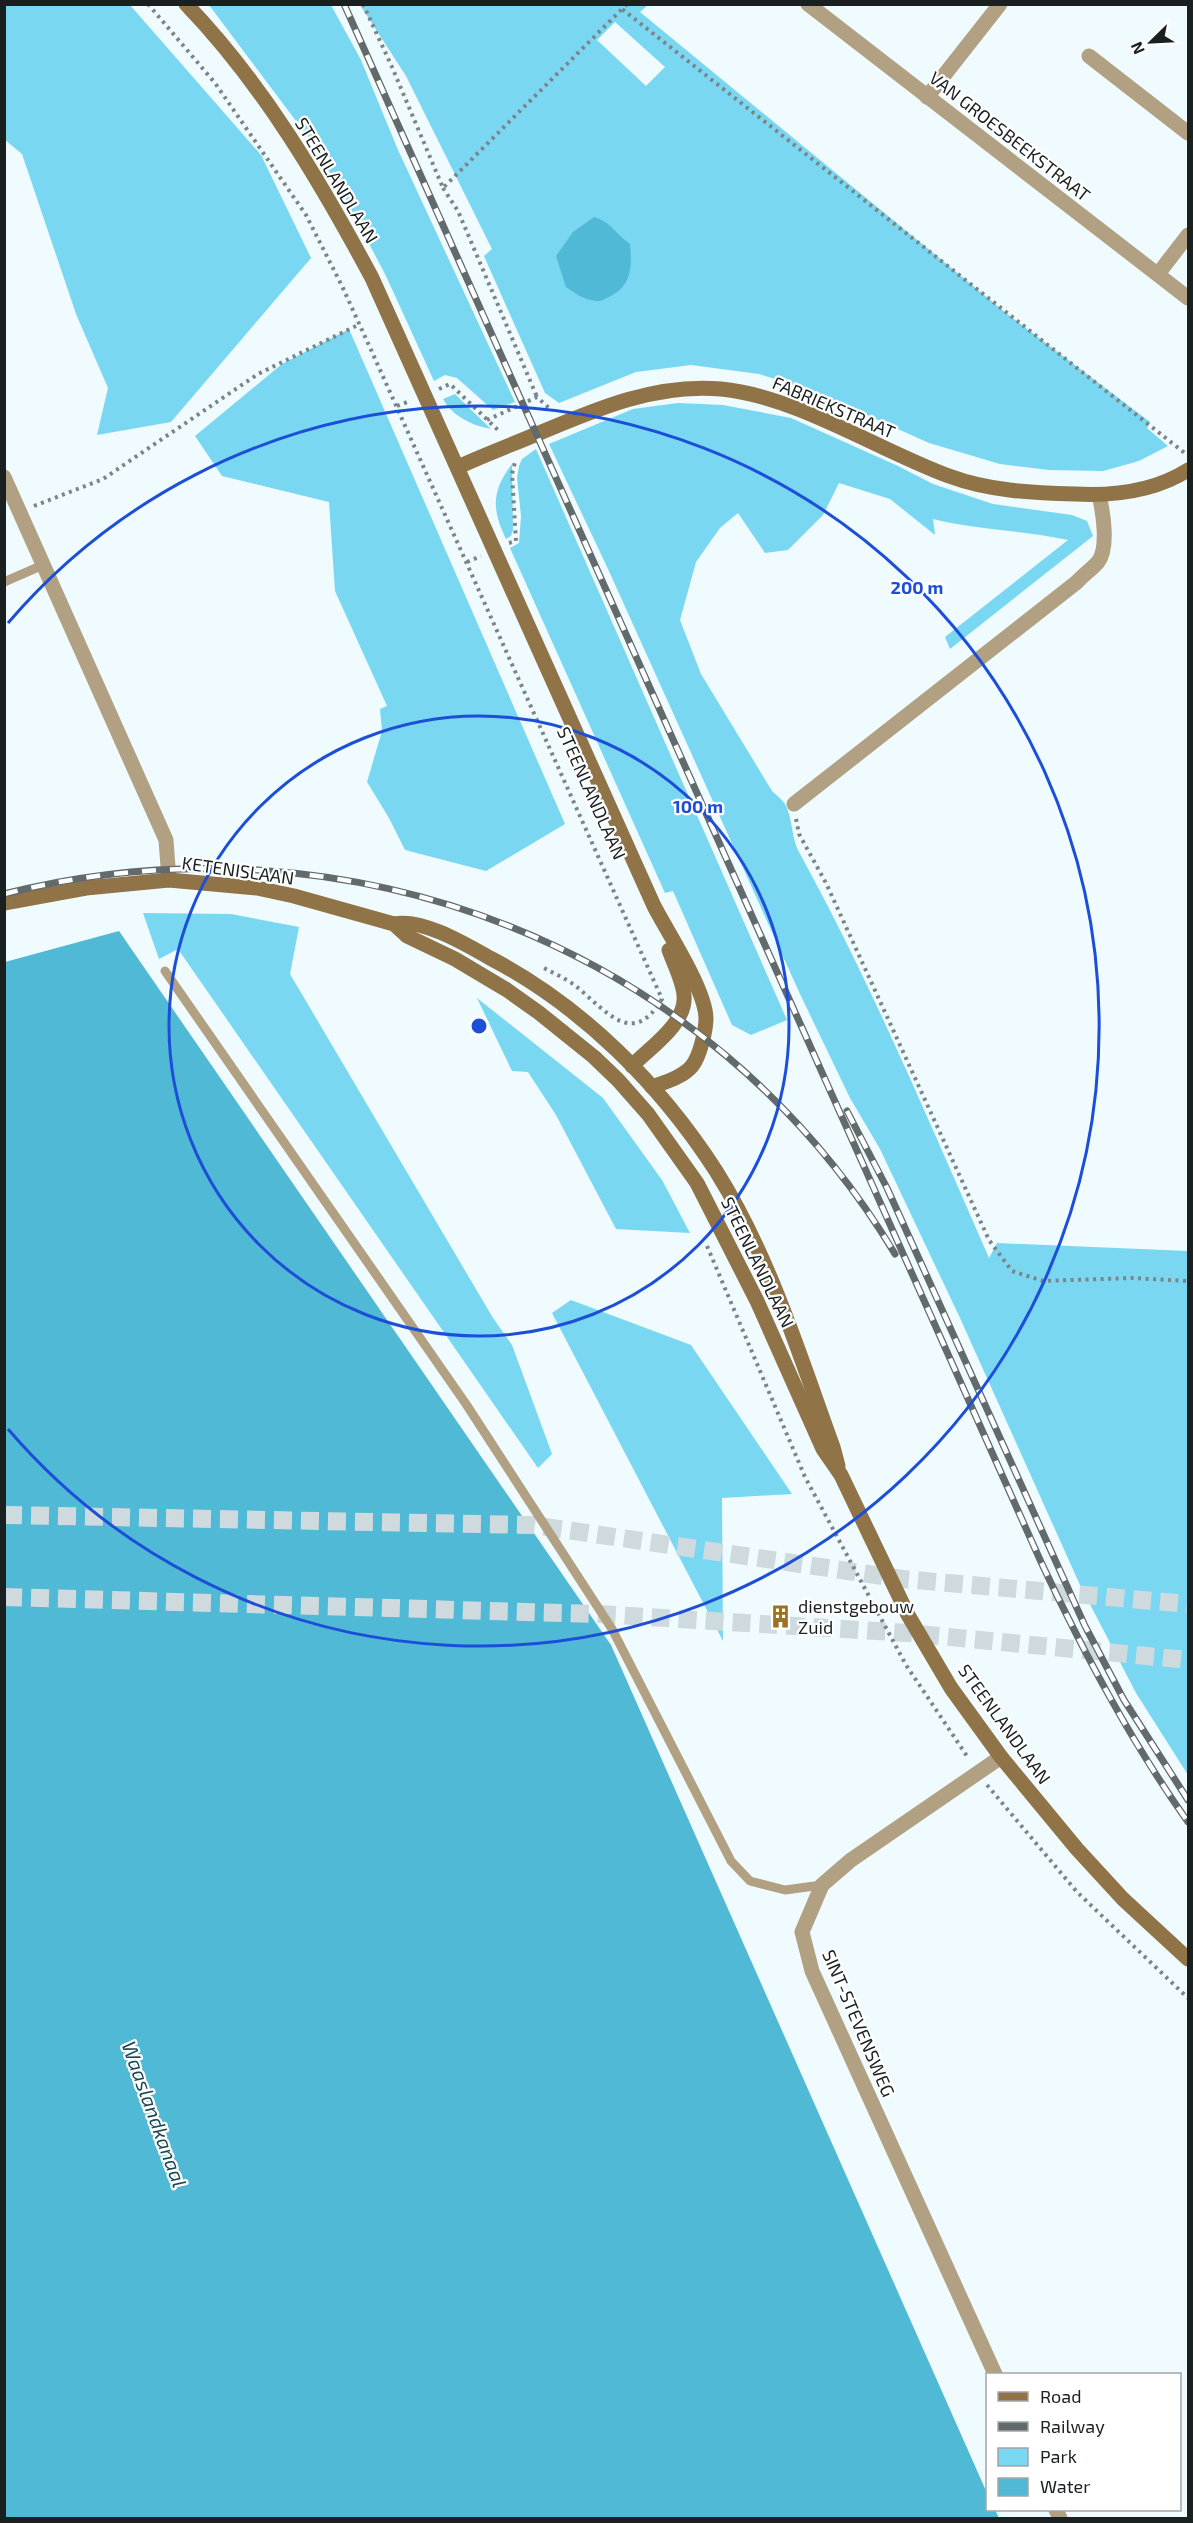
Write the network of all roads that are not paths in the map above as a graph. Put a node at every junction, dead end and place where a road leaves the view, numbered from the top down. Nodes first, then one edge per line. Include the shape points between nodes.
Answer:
1 (186, 4) edge
2 (808, 4) edge
3 (1000, 4) edge
4 (1089, 56) dead end
5 (927, 97) junction
6 (1188, 133) edge
7 (1188, 235) edge
8 (1158, 274) junction
9 (1188, 298) edge
10 (458, 467) junction
11 (1188, 472) edge
12 (4, 477) edge
13 (1099, 495) junction
14 (43, 565) junction
15 (4, 582) edge
16 (794, 804) road end
17 (169, 880) junction
18 (4, 903) edge
19 (654, 906) junction
20 (393, 924) junction
21 (165, 971) dead end
22 (632, 1066) junction
23 (618, 1080) joint
24 (652, 1087) junction
25 (840, 1475) junction
26 (1001, 1757) junction
27 (822, 1885) junction
28 (1188, 1959) edge
29 (994, 2373) edge

1 - 10 main road, STEENLANDLAAN via 230,56 322,187 372,278
2 - 5 street, VAN GROESBEEKSTRAAT
3 - 5 street
4 - 6 street
5 - 8 street, VAN GROESBEEKSTRAAT
7 - 8 street
8 - 9 street, VAN GROESBEEKSTRAAT
10 - 13 main road, FABRIEKSTRAAT via 637,396 721,389 774,400 952,477 1008,491
10 - 19 main road, STEENLANDLAAN
11 - 13 main road, FABRIEKSTRAAT via 1140,490
12 - 14 street
13 - 16 street via 1104,540 1100,560
14 - 15 lane
14 - 17 street via 166,840
17 - 18 main road, KETENISLAAN via 86,888
17 - 20 main road, KETENISLAAN via 257,888
19 - 22 main road, STEENLANDLAAN via 684,996 672,1027
19 - 24 main road, STEENLANDLAAN via 699,992 706,1018 701,1046 691,1067
20 - 22 main road, KETENISLAAN via 405,921 439,933 515,971 571,1011
20 - 23 main road, KETENISLAAN via 407,936 455,959 514,995 563,1031
21 - 27 lane via 466,1404 612,1629 731,1861 750,1881 785,1890
22 - 24 main road, STEENLANDLAAN
23 - 25 main road, STEENLANDLAAN via 648,1114 706,1199 757,1301 822,1449
24 - 25 main road, STEENLANDLAAN via 716,1172 752,1239 830,1436
25 - 26 main road, STEENLANDLAAN via 908,1615 951,1688
26 - 27 street, SINT-STEVENSWEG via 851,1860
26 - 28 main road, STEENLANDLAAN via 1084,1857
27 - 29 street, SINT-STEVENSWEG via 802,1932 812,1971

